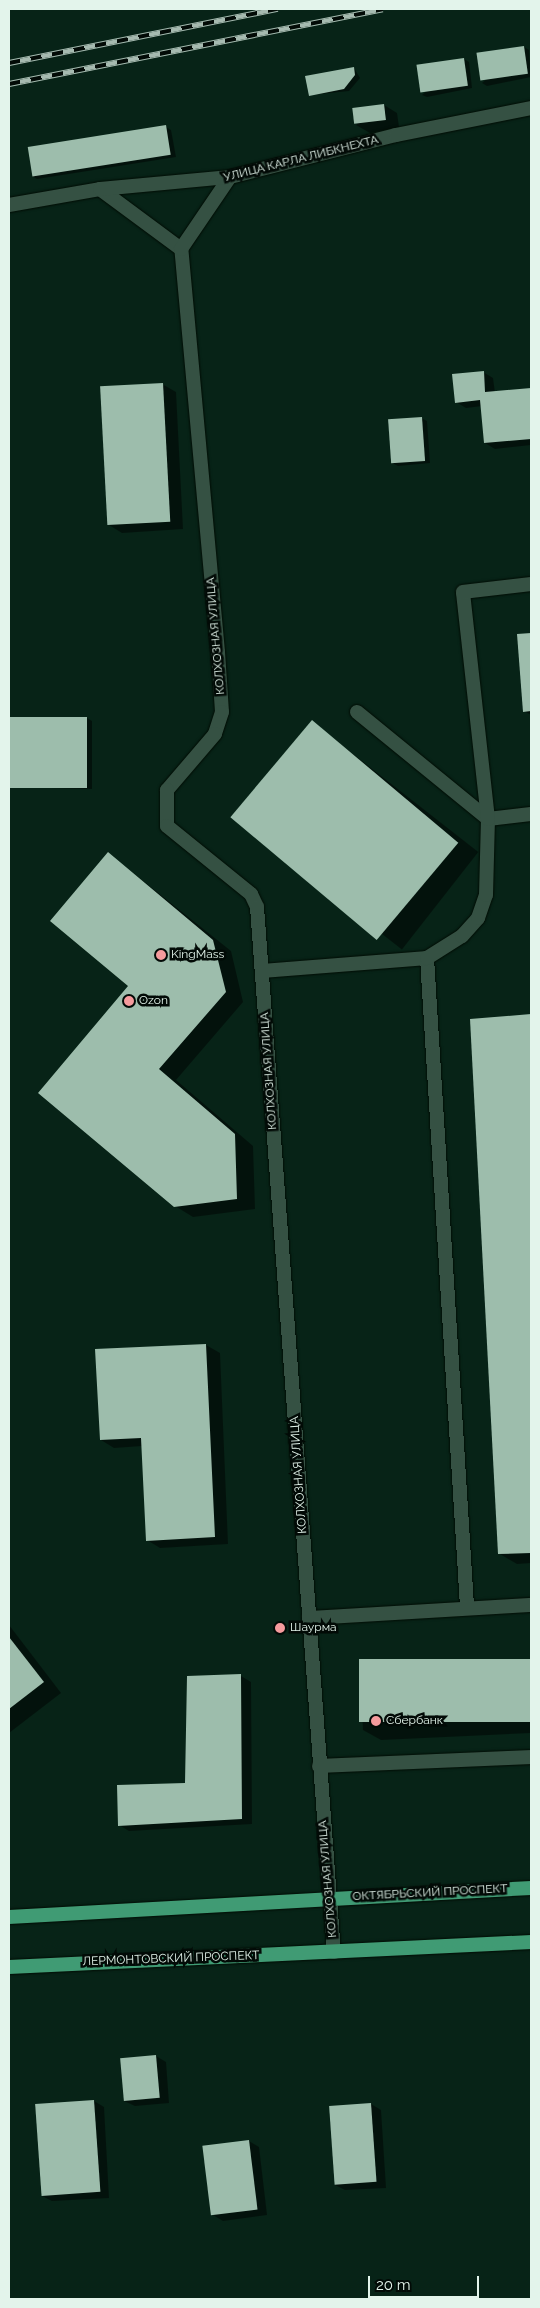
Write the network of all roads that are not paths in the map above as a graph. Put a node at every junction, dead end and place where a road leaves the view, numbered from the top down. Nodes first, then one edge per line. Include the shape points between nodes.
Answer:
1 (531, 108) edge
2 (230, 177) junction
3 (100, 189) junction
4 (9, 205) edge
5 (181, 250) junction
6 (531, 584) edge
7 (357, 712) dead end
8 (531, 814) edge
9 (488, 819) junction
10 (427, 958) junction
11 (262, 971) junction
12 (531, 1605) edge
13 (467, 1607) junction
14 (309, 1618) junction
15 (531, 1757) edge
16 (319, 1766) junction
17 (531, 1888) edge
18 (330, 1898) junction
19 (9, 1917) edge
20 (531, 1942) edge
21 (334, 1952) junction
22 (9, 1967) edge

1 - 2 street, УЛИЦА КАРЛА ЛИБКНЕХТА via 396,135
2 - 3 street, УЛИЦА КАРЛА ЛИБКНЕХТА
2 - 5 street
3 - 4 street, УЛИЦА КАРЛА ЛИБКНЕХТА
3 - 5 street
5 - 11 street, КОЛХОЗНАЯ УЛИЦА via 222,712 215,734 167,790 167,826 251,894 257,907
6 - 9 street via 463,592
7 - 9 street
8 - 9 street
9 - 10 street via 486,896 478,918 462,936
10 - 11 street
10 - 13 street
11 - 14 street, КОЛХОЗНАЯ УЛИЦА
12 - 13 street
13 - 14 street
14 - 16 street, КОЛХОЗНАЯ УЛИЦА
15 - 16 street
16 - 18 street, КОЛХОЗНАЯ УЛИЦА
17 - 18 main road, ОКТЯБРЬСКИЙ ПРОСПЕКТ
18 - 19 main road
18 - 21 street, КОЛХОЗНАЯ УЛИЦА
20 - 21 main road
21 - 22 main road, ЛЕРМОНТОВСКИЙ ПРОСПЕКТ

